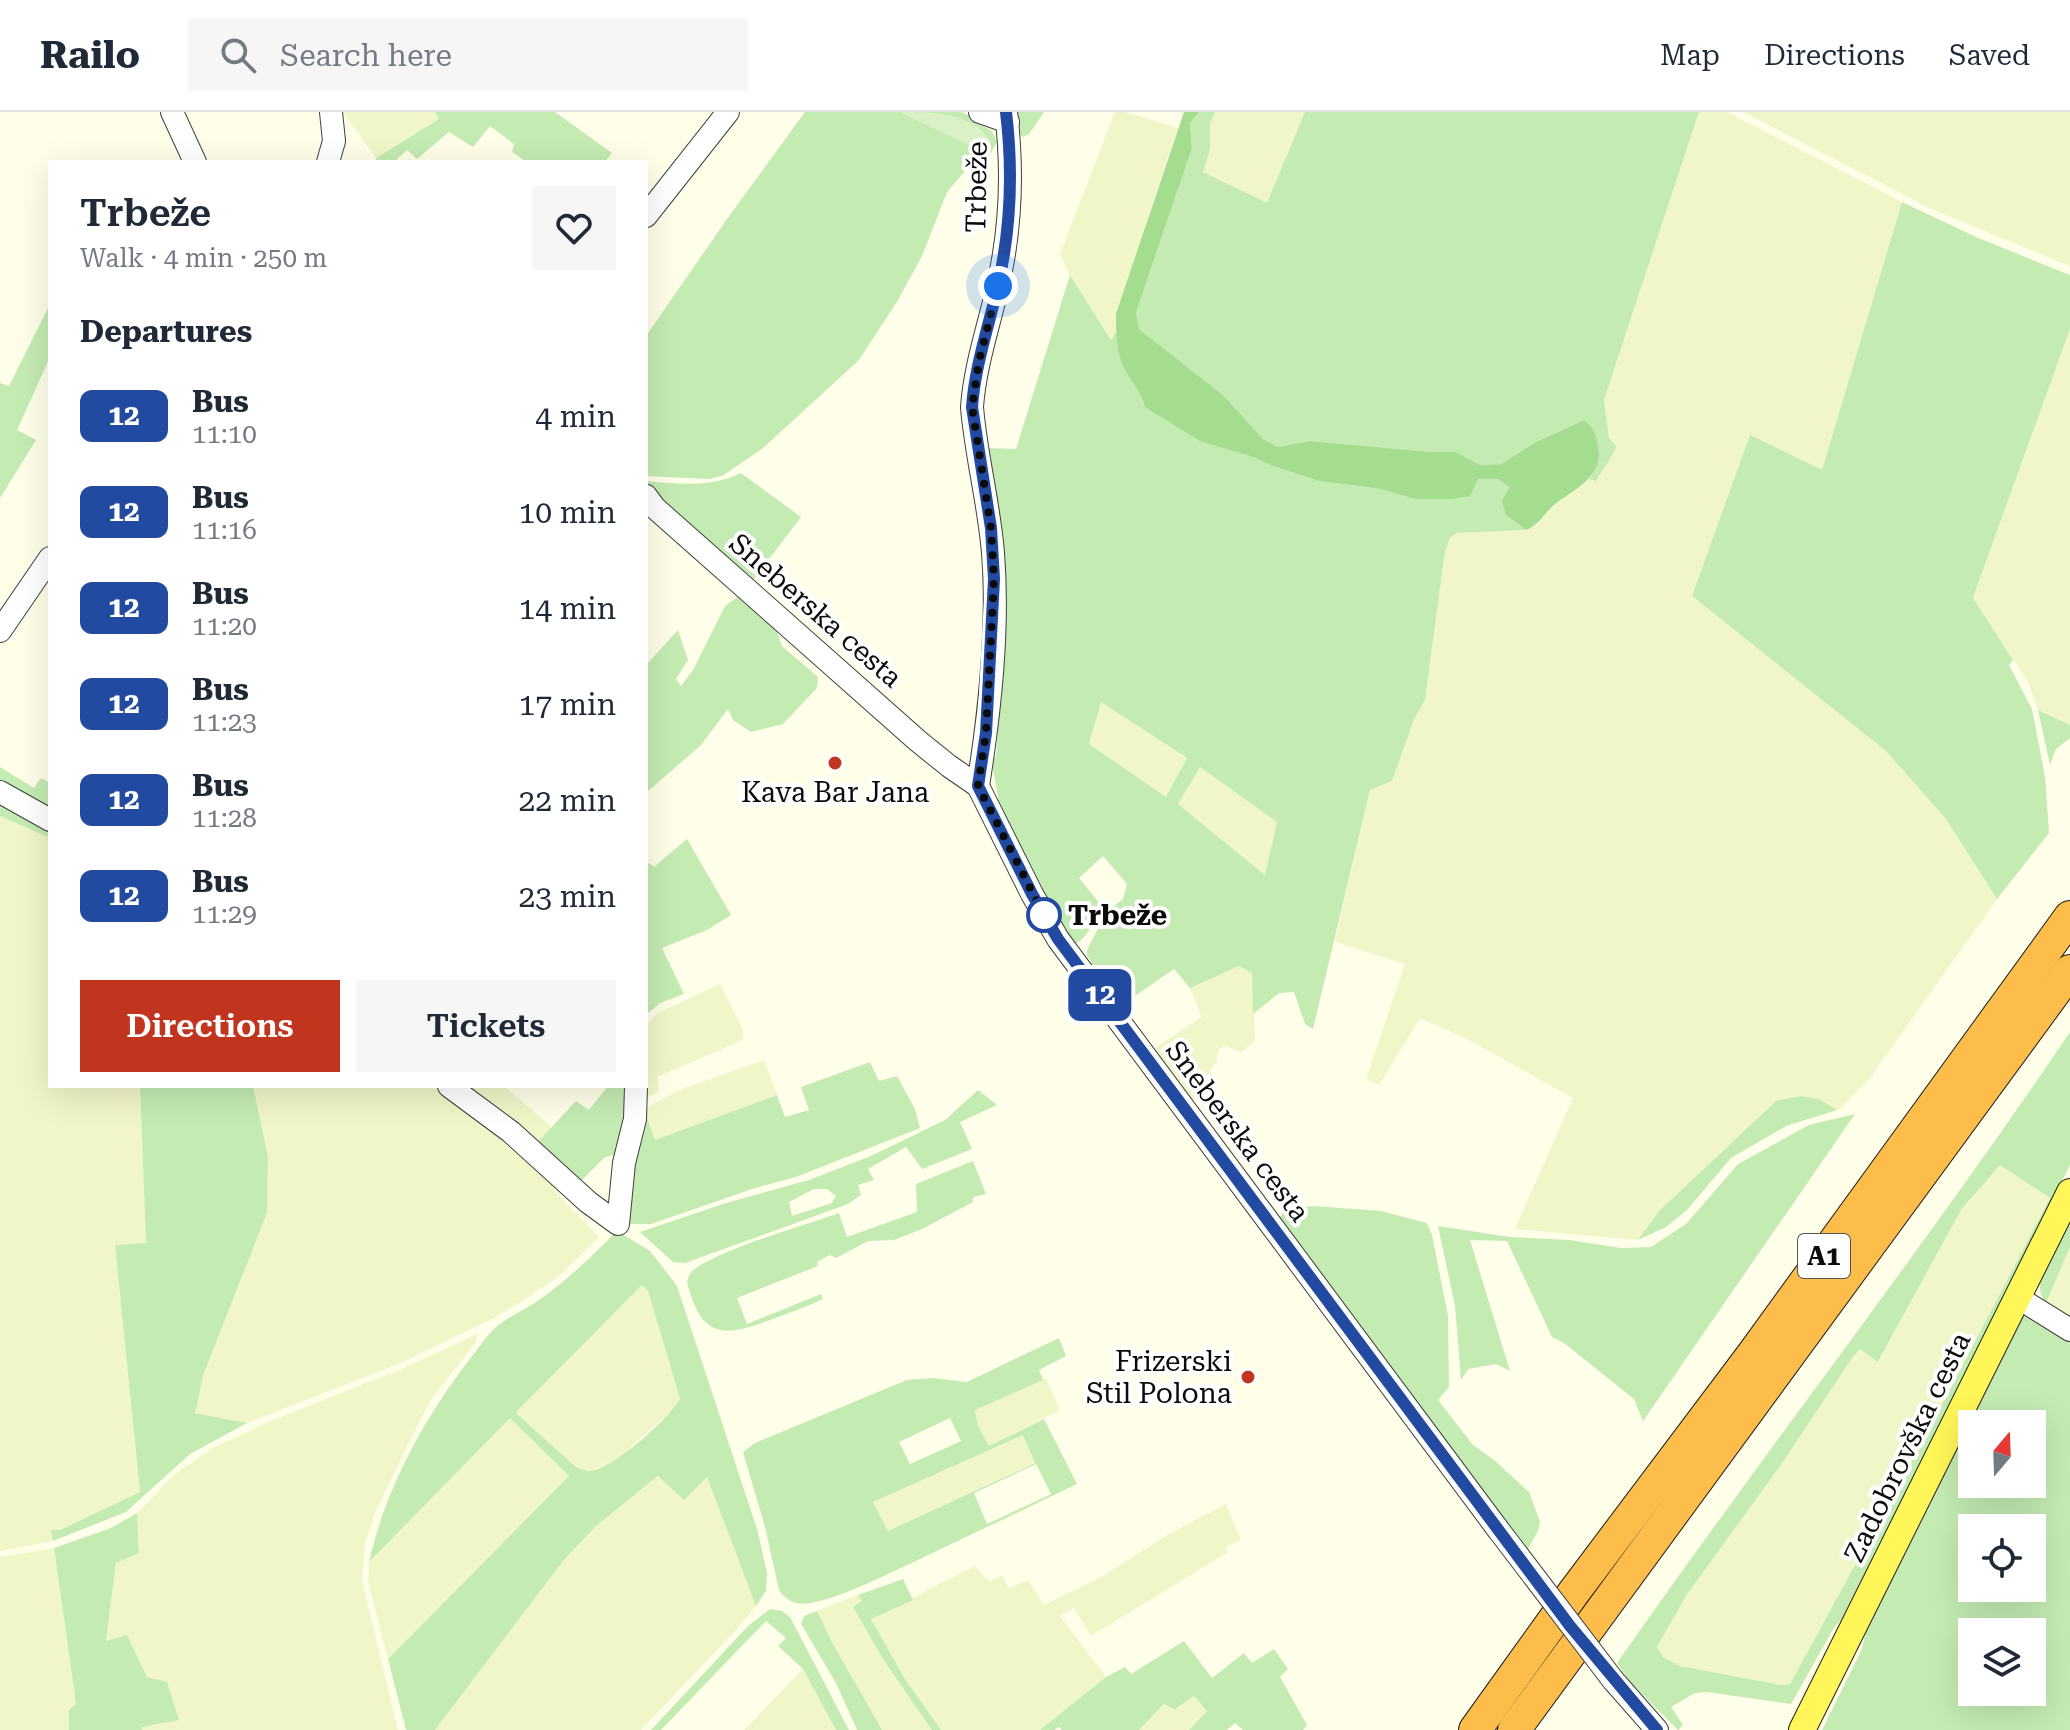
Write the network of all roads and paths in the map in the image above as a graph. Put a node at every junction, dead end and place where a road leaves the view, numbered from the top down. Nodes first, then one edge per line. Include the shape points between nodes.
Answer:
1 (172, 112) edge
2 (331, 112) edge
3 (728, 112) edge
4 (980, 112) edge
5 (1007, 117) edge
6 (194, 160) edge
7 (329, 160) edge
8 (648, 213) edge
9 (648, 499) edge
10 (48, 561) edge
11 (0, 631) edge
12 (978, 786) junction
13 (0, 792) edge
14 (48, 819) edge
15 (2070, 917) edge
16 (2070, 971) edge
17 (452, 1088) edge
18 (636, 1088) edge
19 (2070, 1192) edge
20 (2017, 1297) junction
21 (2070, 1330) edge
22 (1475, 1730) edge
23 (1514, 1730) edge
24 (1657, 1730) edge
25 (1802, 1730) edge

1 - 6 street
2 - 7 street via 334,141
3 - 8 street
4 - 5 street
5 - 12 street, Trbeže via 1011,181 1006,235 972,407 994,579
9 - 12 street, Sneberska cesta via 918,741
10 - 11 street
12 - 24 street, Sneberska cesta, bridge via 1058,939 1497,1528
13 - 14 street
15 - 22 highway, A1
16 - 23 highway, A1
17 - 18 street via 618,1224
19 - 20 main road, Zadobrovška cesta
20 - 21 street
20 - 25 main road, Zadobrovška cesta

